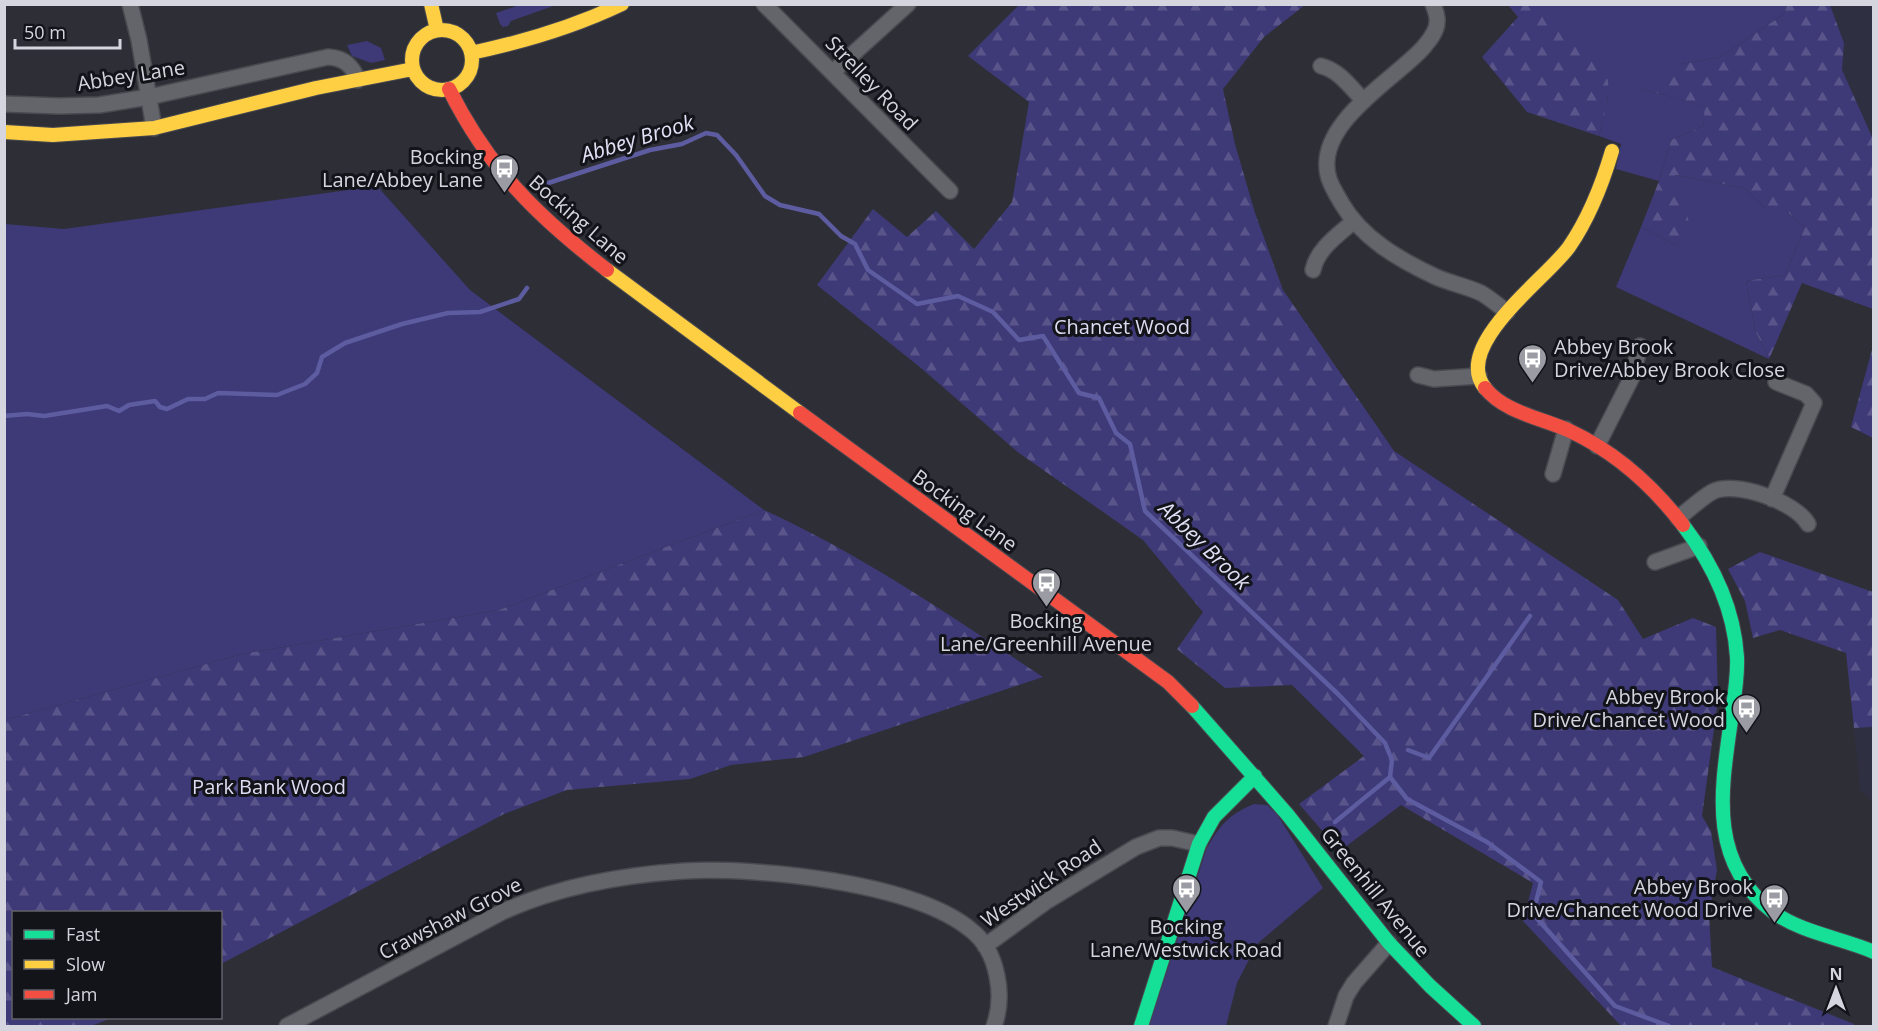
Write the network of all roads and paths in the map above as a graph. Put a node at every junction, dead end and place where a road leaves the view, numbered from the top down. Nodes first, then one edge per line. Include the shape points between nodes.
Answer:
1 (130, 4) edge
2 (431, 4) edge
3 (622, 4) edge
4 (764, 4) edge
5 (908, 4) edge
6 (1433, 4) edge
7 (437, 30) junction
8 (471, 53) junction
9 (1321, 66) dead end
10 (413, 69) junction
11 (833, 72) junction
12 (358, 80) junction
13 (449, 89) junction
14 (149, 97) junction
15 (1364, 101) junction
16 (4, 104) edge
17 (154, 128) junction
18 (4, 132) edge
19 (1612, 152) dead end
20 (950, 191) dead end
21 (1354, 221) junction
22 (1312, 270) dead end
23 (1507, 312) junction
24 (1640, 346) dead end
25 (1418, 375) dead end
26 (1479, 376) junction
27 (1776, 382) dead end
28 (1566, 429) junction
29 (1597, 446) junction
30 (1553, 474) dead end
31 (1772, 499) junction
32 (1678, 518) junction
33 (1808, 524) dead end
34 (1699, 546) junction
35 (1654, 562) dead end
36 (1256, 776) junction
37 (1199, 844) junction
38 (1389, 943) junction
39 (985, 946) junction
40 (1874, 952) edge
41 (287, 1026) edge
42 (994, 1026) edge
43 (1141, 1026) edge
44 (1336, 1026) edge
45 (1474, 1026) edge

1 - 14 street
2 - 7 street
3 - 8 street via 546,34
4 - 11 street, Strelley Road
5 - 11 street
6 - 15 street via 1438,24 1433,36
7 - 8 street via 459,34
7 - 10 street via 417,42 412,53
8 - 13 street via 468,75
9 - 15 street via 1337,74
10 - 12 street
10 - 13 street via 427,86
11 - 20 street, Strelley Road
12 - 14 street, Abbey Lane via 350,65 328,57
12 - 17 street
13 - 36 street, Bocking Lane via 482,150 523,199 553,227 1168,682
14 - 16 street, Abbey Lane via 99,105
14 - 17 street
15 - 21 street via 1336,135 1326,161 1334,191
17 - 18 street via 53,135
19 - 23 street via 1581,228 1559,260
21 - 22 street via 1317,256
21 - 23 street via 1375,242 1402,260 1482,294
23 - 26 street via 1478,358
24 - 29 street via 1632,377
25 - 26 street via 1434,379
26 - 28 street via 1492,397
27 - 31 street via 1806,394 1814,402
28 - 29 street
28 - 30 street
29 - 32 street via 1651,487
31 - 32 street via 1743,490 1722,489
31 - 33 street via 1797,511
32 - 34 street
34 - 35 street
34 - 40 street via 1726,599 1737,657 1724,774 1724,837 1730,860 1743,882 1775,912
36 - 37 street via 1214,817
36 - 38 street, Greenhill Avenue
37 - 39 street, Westwick Road via 1159,838 1136,847 1047,901
37 - 43 street
38 - 44 street via 1354,983
38 - 45 street, Greenhill Avenue
39 - 41 street, Crawshaw Grove via 972,930 945,913 870,889 753,872 650,875 584,885 530,899
39 - 42 street, Westwick Road via 997,976 999,1000

